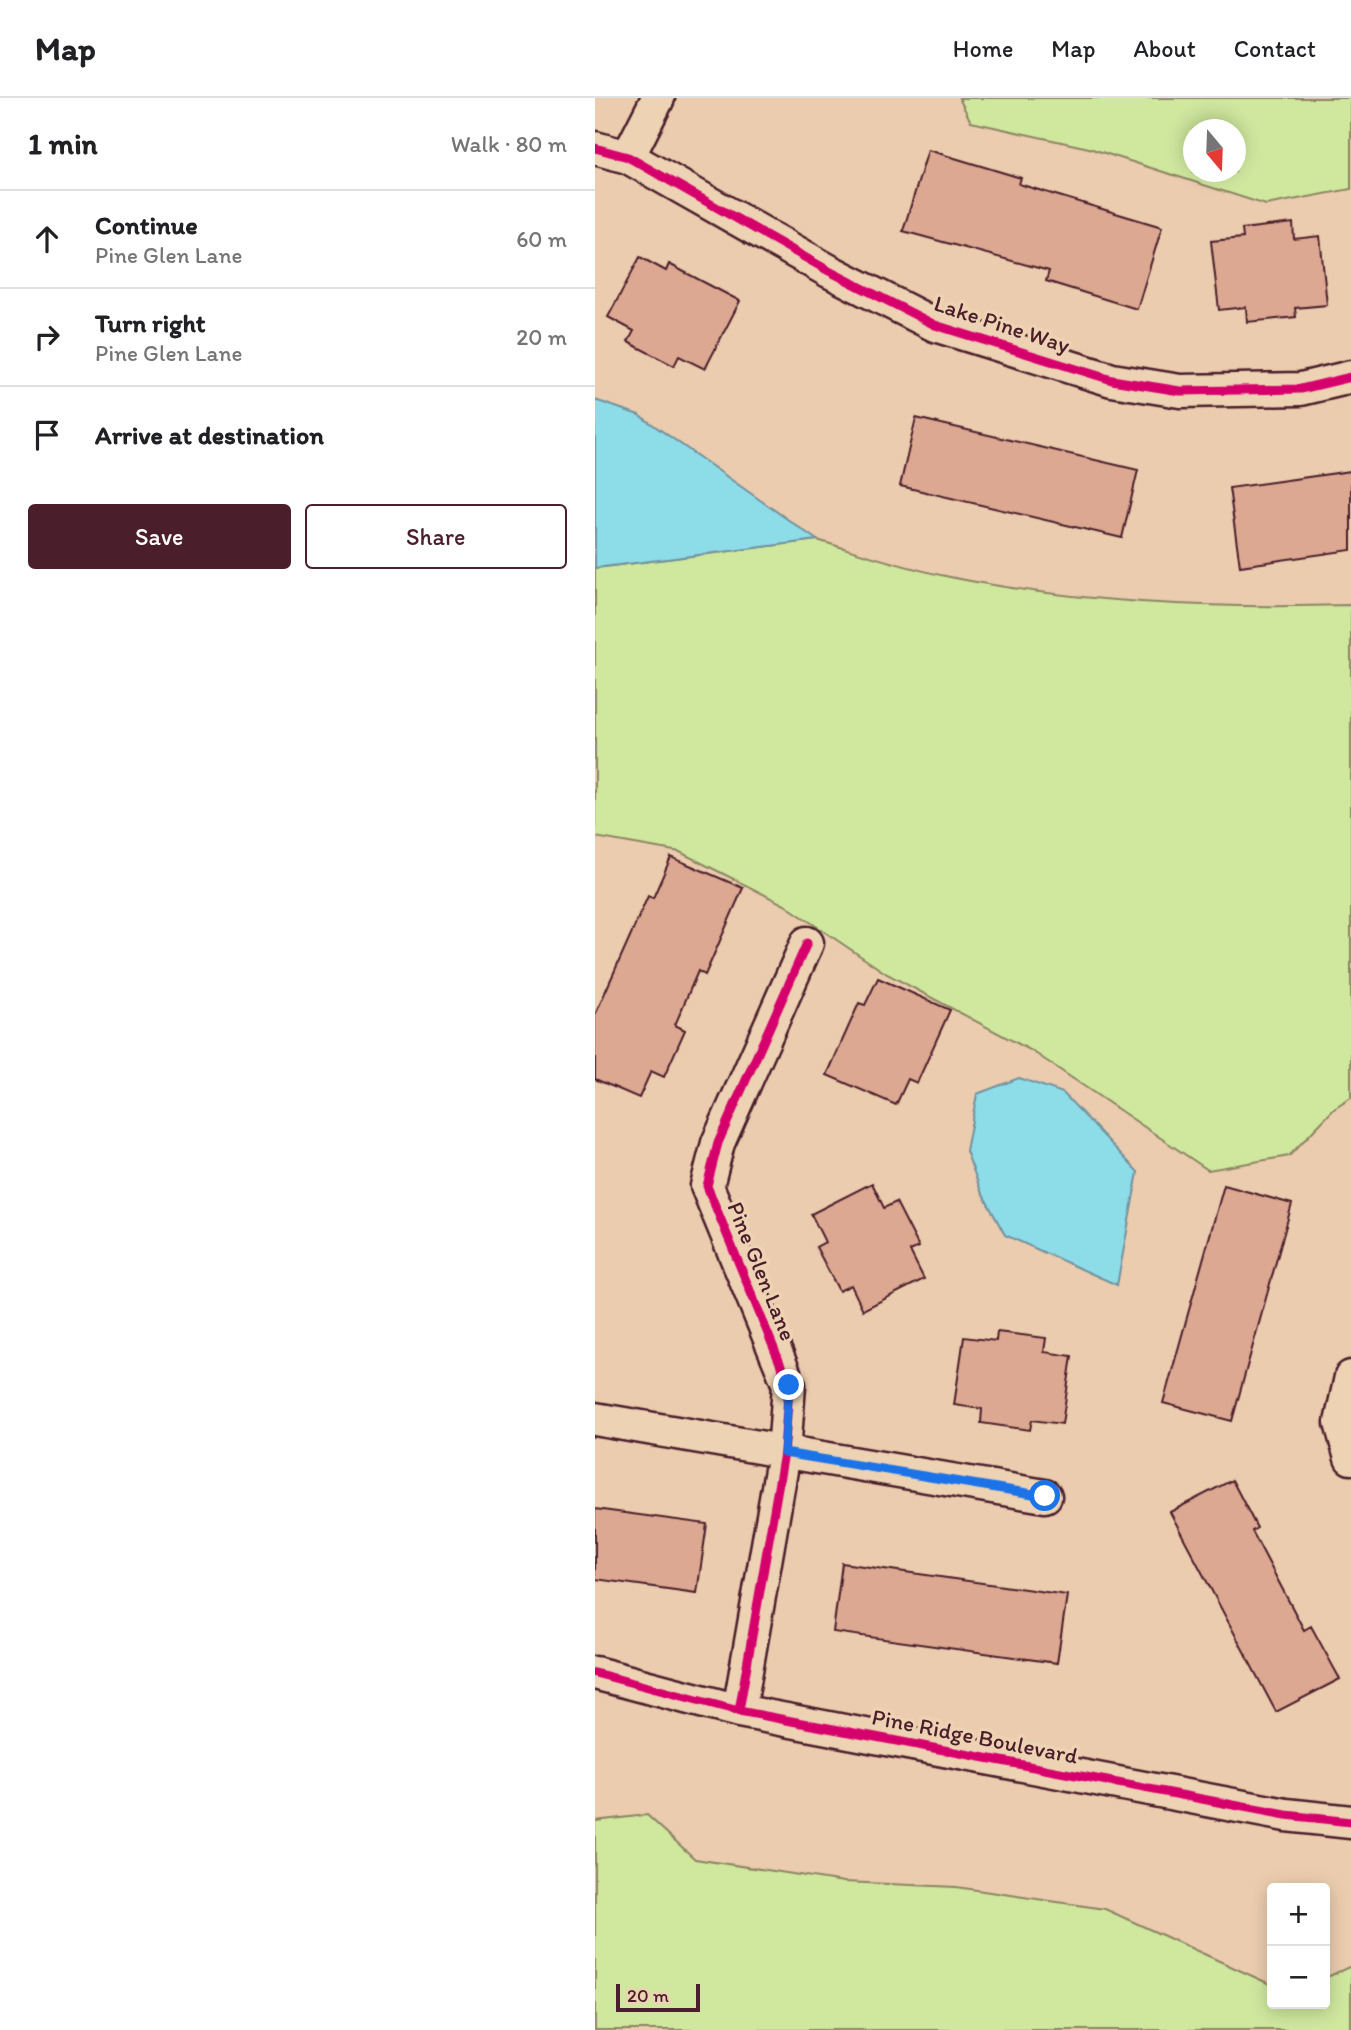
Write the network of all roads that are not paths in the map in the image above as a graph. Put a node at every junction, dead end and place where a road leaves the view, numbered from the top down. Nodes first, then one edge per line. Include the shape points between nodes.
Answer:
1 (658, 98) edge
2 (595, 148) edge
3 (628, 157) junction
4 (1351, 377) edge
5 (807, 943) dead end
6 (1351, 1377) edge
7 (595, 1419) edge
8 (784, 1453) junction
9 (1351, 1458) edge
10 (1045, 1496) dead end
11 (595, 1673) edge
12 (739, 1711) junction
13 (1351, 1822) edge

1 - 3 street
2 - 3 street, Lake Pine Way
3 - 4 street, Lake Pine Way via 829,271 935,325 1112,380 1180,391 1301,389
5 - 8 street, Pine Glen Lane via 718,1143 707,1186 789,1385
6 - 9 street via 1341,1423
7 - 8 street
8 - 10 street
8 - 12 street, Pine Glen Lane
11 - 12 street, Pine Ridge Boulevard
12 - 13 street, Pine Ridge Boulevard via 1286,1815

